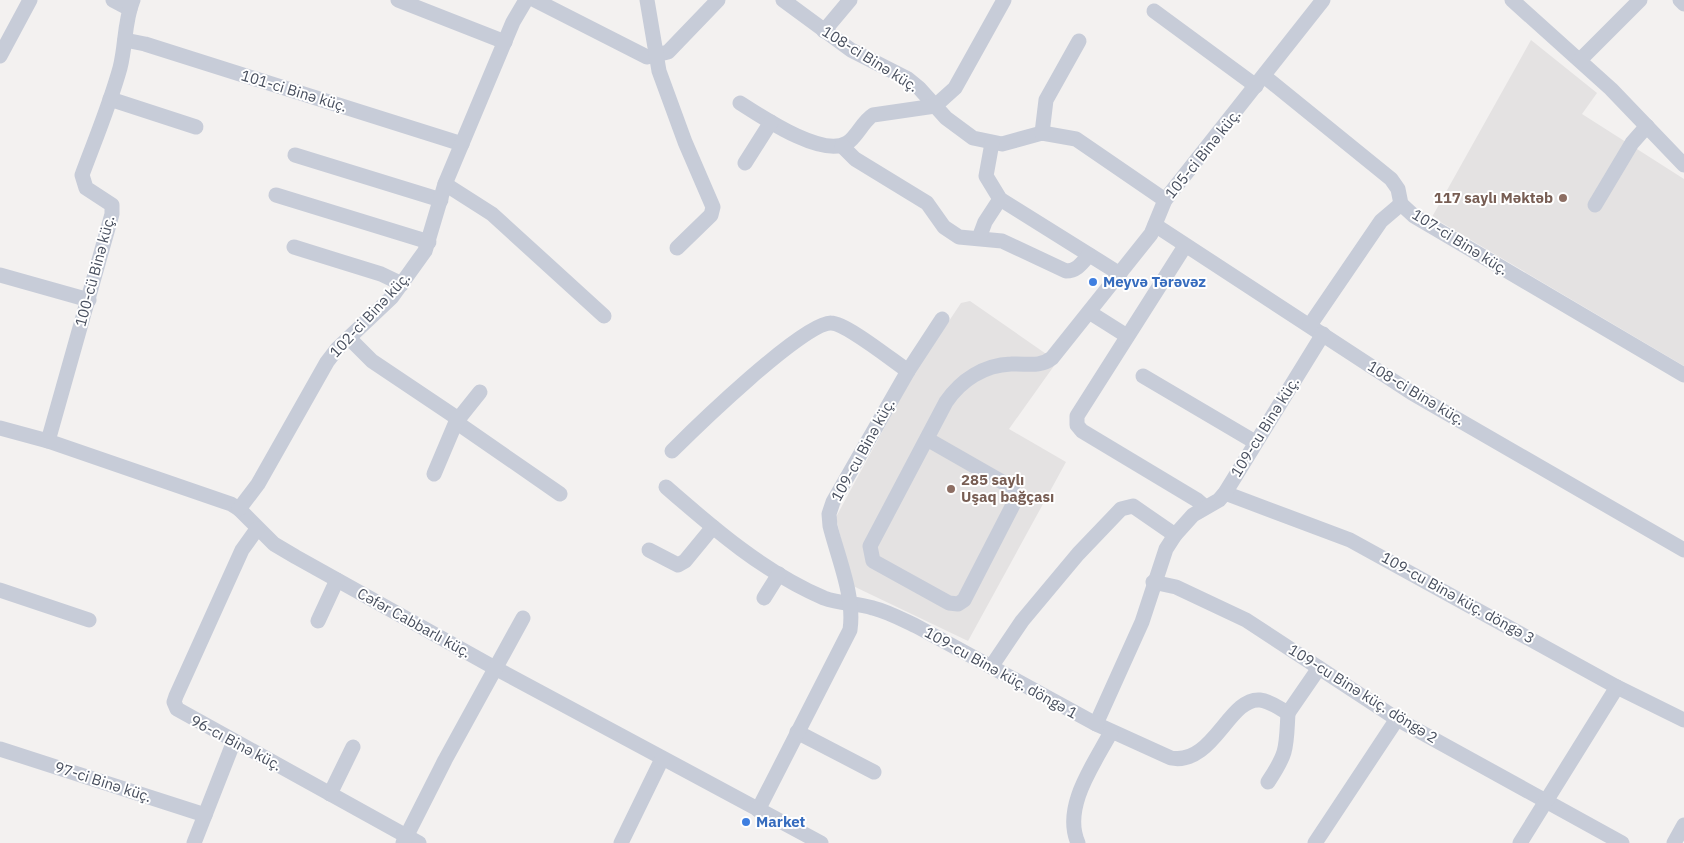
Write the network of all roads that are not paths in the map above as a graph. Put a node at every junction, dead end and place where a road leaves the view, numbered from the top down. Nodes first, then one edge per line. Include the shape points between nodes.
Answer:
1 (30, 0) edge
2 (113, 0) edge
3 (398, 0) edge
4 (526, 0) edge
5 (535, 0) edge
6 (647, 0) edge
7 (718, 0) edge
8 (783, 0) edge
9 (850, 0) edge
10 (1004, 0) edge
11 (1512, 0) edge
12 (1640, 0) edge
13 (1680, 0) edge
14 (1317, 2) edge
15 (1684, 4) edge
16 (132, 5) edge
17 (1154, 11) dead end
18 (824, 31) junction
19 (125, 40) junction
20 (1079, 41) dead end
21 (505, 42) junction
22 (0, 56) edge
23 (656, 56) junction
24 (1580, 60) junction
25 (1260, 81) junction
26 (110, 99) junction
27 (740, 103) dead end
28 (935, 106) junction
29 (771, 122) junction
30 (1647, 126) junction
31 (196, 127) dead end
32 (1042, 134) junction
33 (992, 143) junction
34 (462, 144) junction
35 (842, 146) junction
36 (295, 155) dead end
37 (745, 163) dead end
38 (1684, 165) edge
39 (445, 184) junction
40 (276, 195) dead end
41 (1000, 199) junction
42 (441, 200) junction
43 (1165, 200) junction
44 (1401, 204) junction
45 (1595, 204) dead end
46 (1155, 225) junction
47 (979, 238) junction
48 (429, 242) junction
49 (1185, 246) junction
50 (294, 247) dead end
51 (677, 248) dead end
52 (1089, 254) junction
53 (1120, 274) junction
54 (0, 275) edge
55 (402, 284) junction
56 (88, 300) junction
57 (1089, 312) junction
58 (604, 316) dead end
59 (942, 319) dead end
60 (1310, 325) junction
61 (1323, 334) junction
62 (1127, 336) junction
63 (348, 338) junction
64 (908, 371) junction
65 (1684, 375) edge
66 (1143, 376) dead end
67 (480, 392) dead end
68 (456, 422) junction
69 (0, 428) edge
70 (927, 439) junction
71 (48, 441) junction
72 (1255, 442) junction
73 (672, 451) dead end
74 (434, 474) dead end
75 (666, 487) dead end
76 (1225, 493) junction
77 (560, 494) dead end
78 (1205, 507) junction
79 (238, 509) junction
80 (713, 527) junction
81 (257, 529) junction
82 (1175, 534) junction
83 (649, 550) dead end
84 (1684, 550) edge
85 (779, 574) junction
86 (337, 580) junction
87 (1153, 582) junction
88 (0, 590) edge
89 (764, 598) dead end
90 (850, 604) junction
91 (523, 618) dead end
92 (89, 620) dead end
93 (318, 621) dead end
94 (991, 667) junction
95 (495, 668) junction
96 (1320, 668) junction
97 (1618, 687) junction
98 (1288, 713) junction
99 (1397, 719) junction
100 (1684, 720) edge
101 (1096, 724) junction
102 (797, 732) junction
103 (1110, 732) junction
104 (234, 741) junction
105 (353, 747) dead end
106 (0, 749) edge
107 (662, 759) junction
108 (874, 772) dead end
109 (1268, 782) dead end
110 (330, 794) junction
111 (1546, 799) junction
112 (758, 810) junction
113 (205, 815) junction
114 (1684, 825) edge
115 (410, 841) edge
116 (194, 843) edge
117 (621, 843) edge
118 (821, 843) edge
119 (1078, 843) edge
120 (1316, 843) edge
121 (1520, 843) edge
122 (1622, 843) edge
123 (1674, 843) edge

1 - 22 street
2 - 16 street
3 - 21 street
4 - 21 street, 102-ci Binə küç.
5 - 23 street via 636,53
6 - 23 street
7 - 23 street via 677,44
8 - 18 street, 108-ci Binə küç.
9 - 18 street
10 - 28 street via 955,88
11 - 24 street
12 - 24 street
13 - 15 street
14 - 25 street, 105-ci Binə küç.
16 - 19 street, 100-cü Binə küç.
17 - 25 street, 107-ci Binə küç.
18 - 28 street, 108-ci Binə küç. via 851,50 908,79
19 - 26 street, 100-cü Binə küç.
19 - 34 street, 101-ci Binə küç.
20 - 32 street via 1046,100
21 - 34 street, 102-ci Binə küç.
23 - 51 street via 685,142 713,207 710,215
24 - 30 street
25 - 43 street, 105-ci Binə küç.
25 - 44 street, 107-ci Binə küç. via 1391,179 1398,189
26 - 31 street
26 - 56 street, 100-cü Binə küç. via 82,175 86,188 112,205
27 - 29 street
28 - 33 street, 108-ci Binə küç. via 963,133
28 - 35 street via 873,115
29 - 35 street via 820,145
29 - 37 street
30 - 38 street
30 - 45 street via 1632,143
32 - 33 street, 108-ci Binə küç. via 1002,144
32 - 43 street, 108-ci Binə küç. via 1076,139
33 - 41 street via 986,176
34 - 39 street, 102-ci Binə küç.
35 - 47 street via 855,159 927,203 951,232 968,239
36 - 42 street
39 - 42 street, 102-ci Binə küç.
39 - 58 street via 492,214
40 - 48 street
41 - 47 street
41 - 52 street
42 - 48 street, 102-ci Binə küç.
43 - 46 street, 105-ci Binə küç.
44 - 60 street via 1381,221
44 - 65 street, 107-ci Binə küç. via 1414,216
46 - 49 street, 108-ci Binə küç.
46 - 53 street, 105-ci Binə küç.
47 - 52 street via 1002,241 1066,271 1078,267
48 - 55 street, 102-ci Binə küç. via 418,264
49 - 60 street, 108-ci Binə küç.
49 - 62 street
50 - 55 street via 381,274
52 - 53 street
53 - 57 street, 105-ci Binə küç.
54 - 56 street
55 - 63 street, 102-ci Binə küç.
56 - 71 street, 100-cü Binə küç.
57 - 62 street
57 - 70 street, 105-ci Binə küç. via 1045,364 992,367 963,382 946,402
59 - 64 street, 109-cu Binə küç.
60 - 61 street, 108-ci Binə küç.
61 - 72 street, 109-cu Binə küç.
61 - 84 street, 108-ci Binə küç. via 1412,393
62 - 78 street via 1077,416 1077,425
63 - 68 street via 372,361 457,418
63 - 79 street, 102-ci Binə küç. via 327,362 258,484
64 - 73 street via 840,324 822,324 783,351
64 - 90 street, 109-cu Binə küç. via 829,514
66 - 72 street
67 - 68 street
68 - 74 street
68 - 77 street
69 - 71 street, Cəfər Cabbarlı küç.
70 - 70 street via 1011,487 1015,494 1015,501 964,600 958,604 874,561 870,553 870,546
71 - 79 street, Cəfər Cabbarlı küç. via 220,499
72 - 76 street, 109-cu Binə küç.
75 - 80 street, 109-cu Binə küç. döngə 1
76 - 78 street, 109-cu Binə küç.
76 - 97 street, 109-cu Binə küç. döngə 3 via 1358,544
78 - 82 street, 109-cu Binə küç.
79 - 81 street, Cəfər Cabbarlı küç.
80 - 83 street via 685,562 678,564
80 - 85 street, 109-cu Binə küç. döngə 1
81 - 86 street, Cəfər Cabbarlı küç. via 274,544
81 - 104 street, 96-cı Binə küç. via 242,550 174,702 180,713
82 - 87 street, 109-cu Binə küç.
82 - 94 street via 1132,506 1122,508 1022,621
85 - 89 street
85 - 90 street, 109-cu Binə küç. döngə 1 via 822,597
86 - 93 street
86 - 95 street, Cəfər Cabbarlı küç.
87 - 96 street, 109-cu Binə küç. döngə 2 via 1176,587 1220,606
87 - 101 street, 109-cu Binə küç. via 1142,622
88 - 92 street
90 - 94 street, 109-cu Binə küç. döngə 1 via 888,612
90 - 102 street, 109-cu Binə küç. via 850,630
91 - 95 street
94 - 101 street, 109-cu Binə küç. döngə 1
95 - 107 street, Cəfər Cabbarlı küç.
95 - 115 street
96 - 98 street
96 - 99 street, 109-cu Binə küç. döngə 2
97 - 100 street, 109-cu Binə küç. döngə 3
97 - 111 street
98 - 103 street, 109-cu Binə küç. döngə 1 via 1259,700 1242,705 1211,742 1190,756 1178,759
98 - 109 street via 1286,751
99 - 111 street, 109-cu Binə küç. döngə 2
99 - 120 street
101 - 103 street, 109-cu Binə küç. döngə 1
102 - 108 street
102 - 112 street, 109-cu Binə küç.
103 - 119 street via 1074,804 1073,830
104 - 110 street, 96-cı Binə küç.
104 - 113 street
105 - 110 street
106 - 113 street, 97-ci Binə küç.
107 - 112 street, Cəfər Cabbarlı küç.
107 - 117 street
110 - 115 street, 96-cı Binə küç.
111 - 121 street
111 - 122 street, 109-cu Binə küç. döngə 2
112 - 118 street, Cəfər Cabbarlı küç.
113 - 116 street
114 - 123 street

